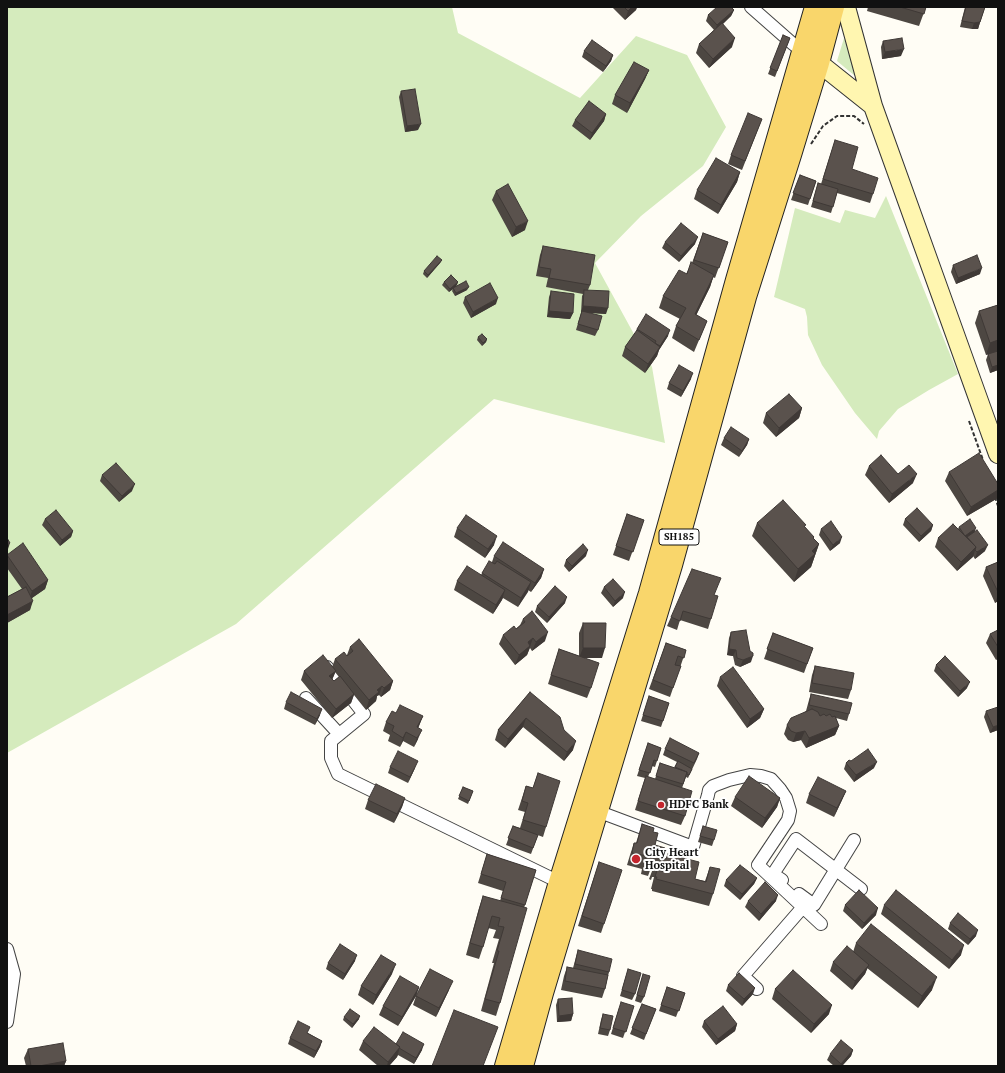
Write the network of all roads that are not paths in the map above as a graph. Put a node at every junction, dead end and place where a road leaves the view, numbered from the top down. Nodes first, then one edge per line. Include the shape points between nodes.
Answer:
1 (751, 7) edge
2 (815, 7) edge
3 (834, 7) edge
4 (846, 7) edge
5 (803, 51) junction
6 (819, 63) junction
7 (873, 106) junction
8 (998, 454) edge
9 (327, 667) edge
10 (306, 698) edge
11 (339, 734) junction
12 (597, 811) junction
13 (782, 828) junction
14 (796, 839) junction
15 (854, 840) dead end
16 (836, 870) junction
17 (559, 882) junction
18 (861, 889) dead end
19 (803, 907) junction
20 (821, 924) dead end
21 (7, 949) edge
22 (757, 989) dead end
23 (7, 1022) edge
24 (521, 1054) edge
25 (505, 1066) edge

1 - 5 street
2 - 5 main road, SH185
3 - 6 main road, SH185
4 - 7 street
5 - 6 street
5 - 17 main road, SH185 via 649,593
6 - 7 street
6 - 12 main road, SH185 via 746,297 672,565
7 - 8 street
9 - 11 street via 364,714
10 - 11 street
11 - 17 street via 331,741 331,758 338,774
12 - 13 street via 694,847 709,790 728,780 750,775 761,776 771,780 786,798 790,811 788,820
12 - 24 main road, SH185 via 543,994
13 - 14 street
13 - 19 street via 758,865
14 - 16 street
14 - 16 street via 773,874 814,905
15 - 16 street
16 - 18 street
17 - 24 main road, SH185
19 - 20 street
19 - 22 street via 743,976
21 - 23 street via 14,974
24 - 25 main road, SH185

